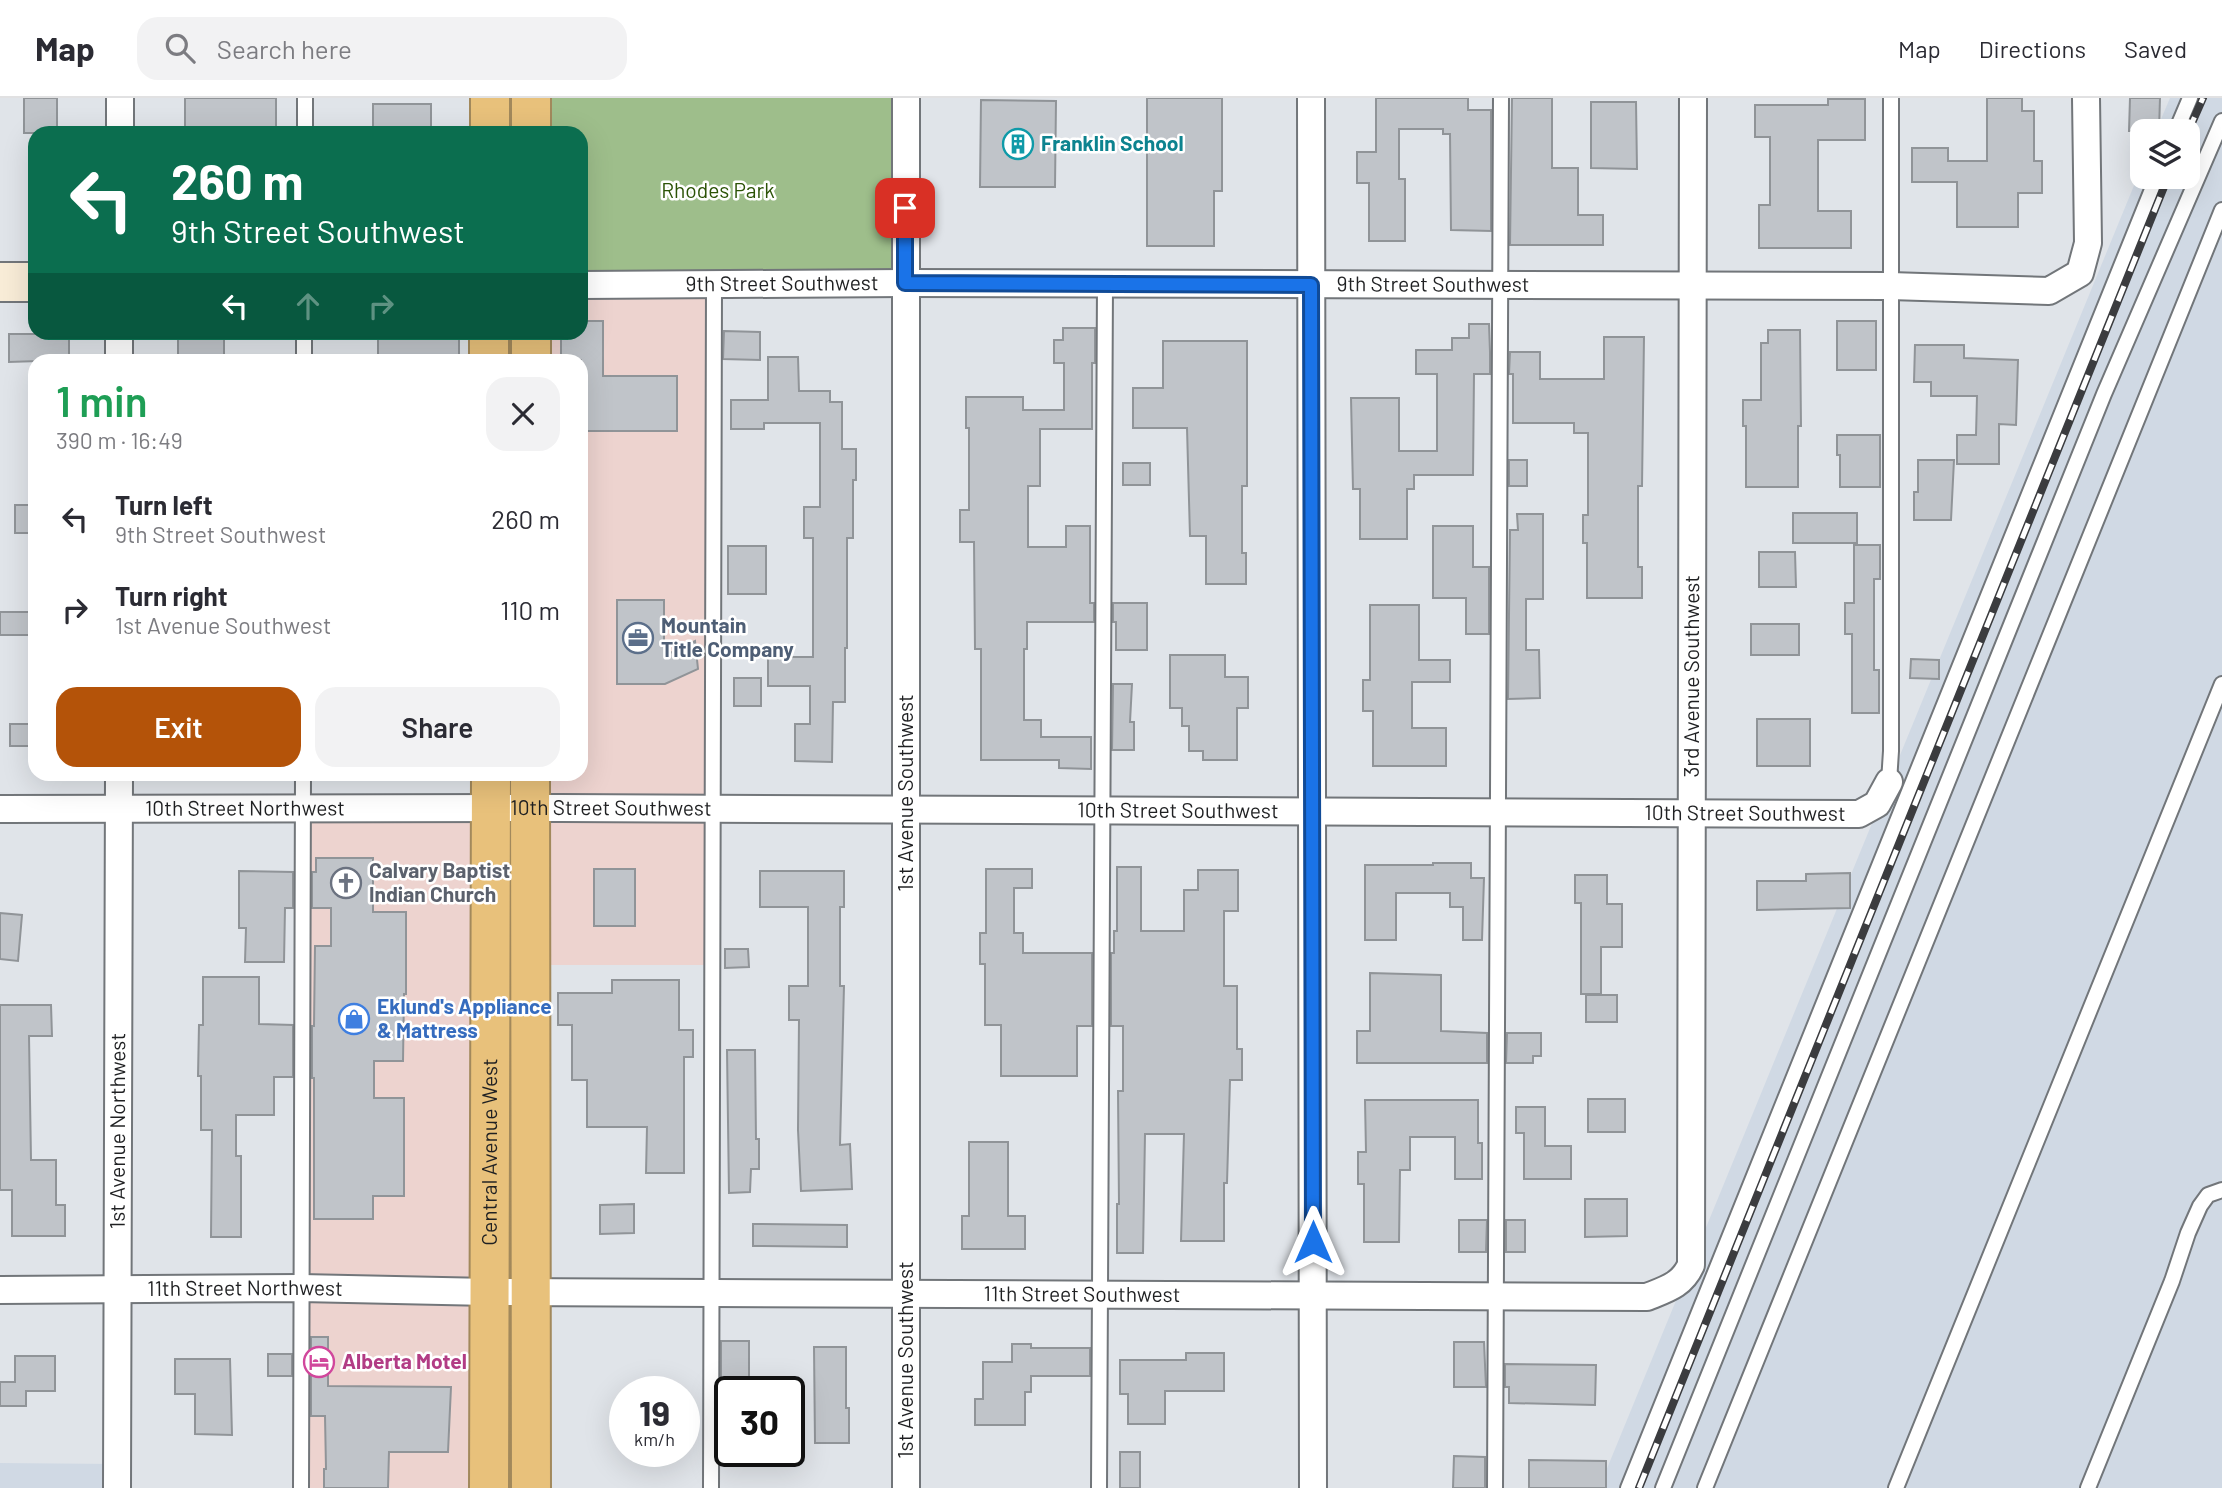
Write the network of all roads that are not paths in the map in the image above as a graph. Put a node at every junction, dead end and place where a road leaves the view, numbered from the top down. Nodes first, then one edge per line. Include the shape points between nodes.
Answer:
1 (120, 98) edge
2 (305, 98) edge
3 (490, 98) edge
4 (531, 98) edge
5 (906, 98) edge
6 (1311, 98) edge
7 (1501, 98) edge
8 (1693, 98) edge
9 (1891, 98) edge
10 (2086, 98) edge
11 (2190, 98) edge
12 (2181, 119) edge
13 (2222, 121) edge
14 (120, 126) edge
15 (305, 126) edge
16 (490, 126) edge
17 (531, 126) edge
18 (2152, 189) edge
19 (2222, 210) edge
20 (0, 282) edge
21 (28, 282) edge
22 (905, 283) junction
23 (1105, 284) junction
24 (588, 285) edge
25 (714, 285) junction
26 (1311, 285) junction
27 (1500, 285) junction
28 (1692, 286) junction
29 (1890, 286) junction
30 (2222, 684) edge
31 (119, 781) edge
32 (303, 781) edge
33 (1889, 782) joint
34 (491, 791) edge
35 (530, 791) edge
36 (0, 809) edge
37 (303, 809) junction
38 (713, 809) junction
39 (119, 810) junction
40 (906, 810) junction
41 (1101, 810) junction
42 (1312, 811) junction
43 (1496, 812) junction
44 (1692, 813) junction
45 (2222, 1190) edge
46 (1673, 1287) joint
47 (117, 1288) junction
48 (301, 1288) junction
49 (0, 1290) edge
50 (489, 1292) junction
51 (530, 1292) junction
52 (710, 1293) junction
53 (906, 1294) junction
54 (1101, 1295) junction
55 (1313, 1296) junction
56 (1497, 1296) junction
57 (117, 1488) edge
58 (301, 1488) edge
59 (489, 1488) edge
60 (531, 1488) edge
61 (711, 1488) edge
62 (906, 1488) edge
63 (1099, 1488) edge
64 (1313, 1488) edge
65 (1495, 1488) edge
66 (1628, 1488) edge
67 (1663, 1488) edge
68 (1704, 1488) edge
69 (1896, 1488) edge
70 (2088, 1488) edge

1 - 14 street
2 - 15 lane
3 - 16 highway
4 - 17 highway
5 - 22 street, 1st Avenue Southwest
6 - 26 street
7 - 27 lane
8 - 28 street, 3rd Avenue Southwest
9 - 29 lane
10 - 29 street, 9th Street Southwest via 2088,243 2080,273 2049,291
11 - 12 lane
13 - 67 lane via 2104,394
18 - 66 lane
19 - 68 lane
20 - 21 street
22 - 23 street, 9th Street Southwest
22 - 25 street, 9th Street Southwest
22 - 40 street, 1st Avenue Southwest
23 - 26 street, 9th Street Southwest
23 - 41 lane
24 - 25 street, 9th Street Southwest
25 - 38 lane
26 - 27 street, 9th Street Southwest
26 - 42 street
27 - 28 street, 9th Street Southwest
27 - 43 lane
28 - 29 street, 9th Street Southwest
28 - 44 street, 3rd Avenue Southwest
29 - 33 lane
30 - 69 lane
31 - 39 street, 1st Avenue Northwest
32 - 37 lane
33 - 44 street, 10th Street Southwest via 1877,804 1859,814
34 - 35 street, 10th Street Southwest
34 - 37 street, 10th Street Northwest
34 - 50 highway, Central Avenue West
35 - 38 street, 10th Street Southwest
35 - 51 highway, Central Avenue West
36 - 39 street, 10th Street Northwest
37 - 39 street, 10th Street Northwest
37 - 48 lane
38 - 40 street, 10th Street Southwest
38 - 52 lane
39 - 47 street, 1st Avenue Northwest
40 - 41 street, 10th Street Southwest
40 - 53 street, 1st Avenue Southwest
41 - 42 street, 10th Street Southwest
41 - 54 lane
42 - 43 street, 10th Street Southwest
42 - 55 street
43 - 44 street, 10th Street Southwest
43 - 56 lane
44 - 46 street, 3rd Avenue Southwest via 1691,1265 1685,1278
45 - 70 lane via 2208,1195 2200,1206
46 - 56 street, 11th Street Southwest via 1647,1297
47 - 48 street, 11th Street Northwest
47 - 49 street, 11th Street Northwest
47 - 57 street, 1st Avenue Northwest
48 - 50 street, 11th Street Northwest
48 - 58 lane
50 - 51 street, 11th Street Southwest
50 - 59 highway, Central Avenue West
51 - 52 street, 11th Street Southwest
51 - 60 highway, Central Avenue West
52 - 53 street, 11th Street Southwest
52 - 61 lane
53 - 54 street, 11th Street Southwest
53 - 62 street, 1st Avenue Southwest
54 - 55 street, 11th Street Southwest
54 - 63 lane
55 - 56 street, 11th Street Southwest
55 - 64 street
56 - 65 lane

